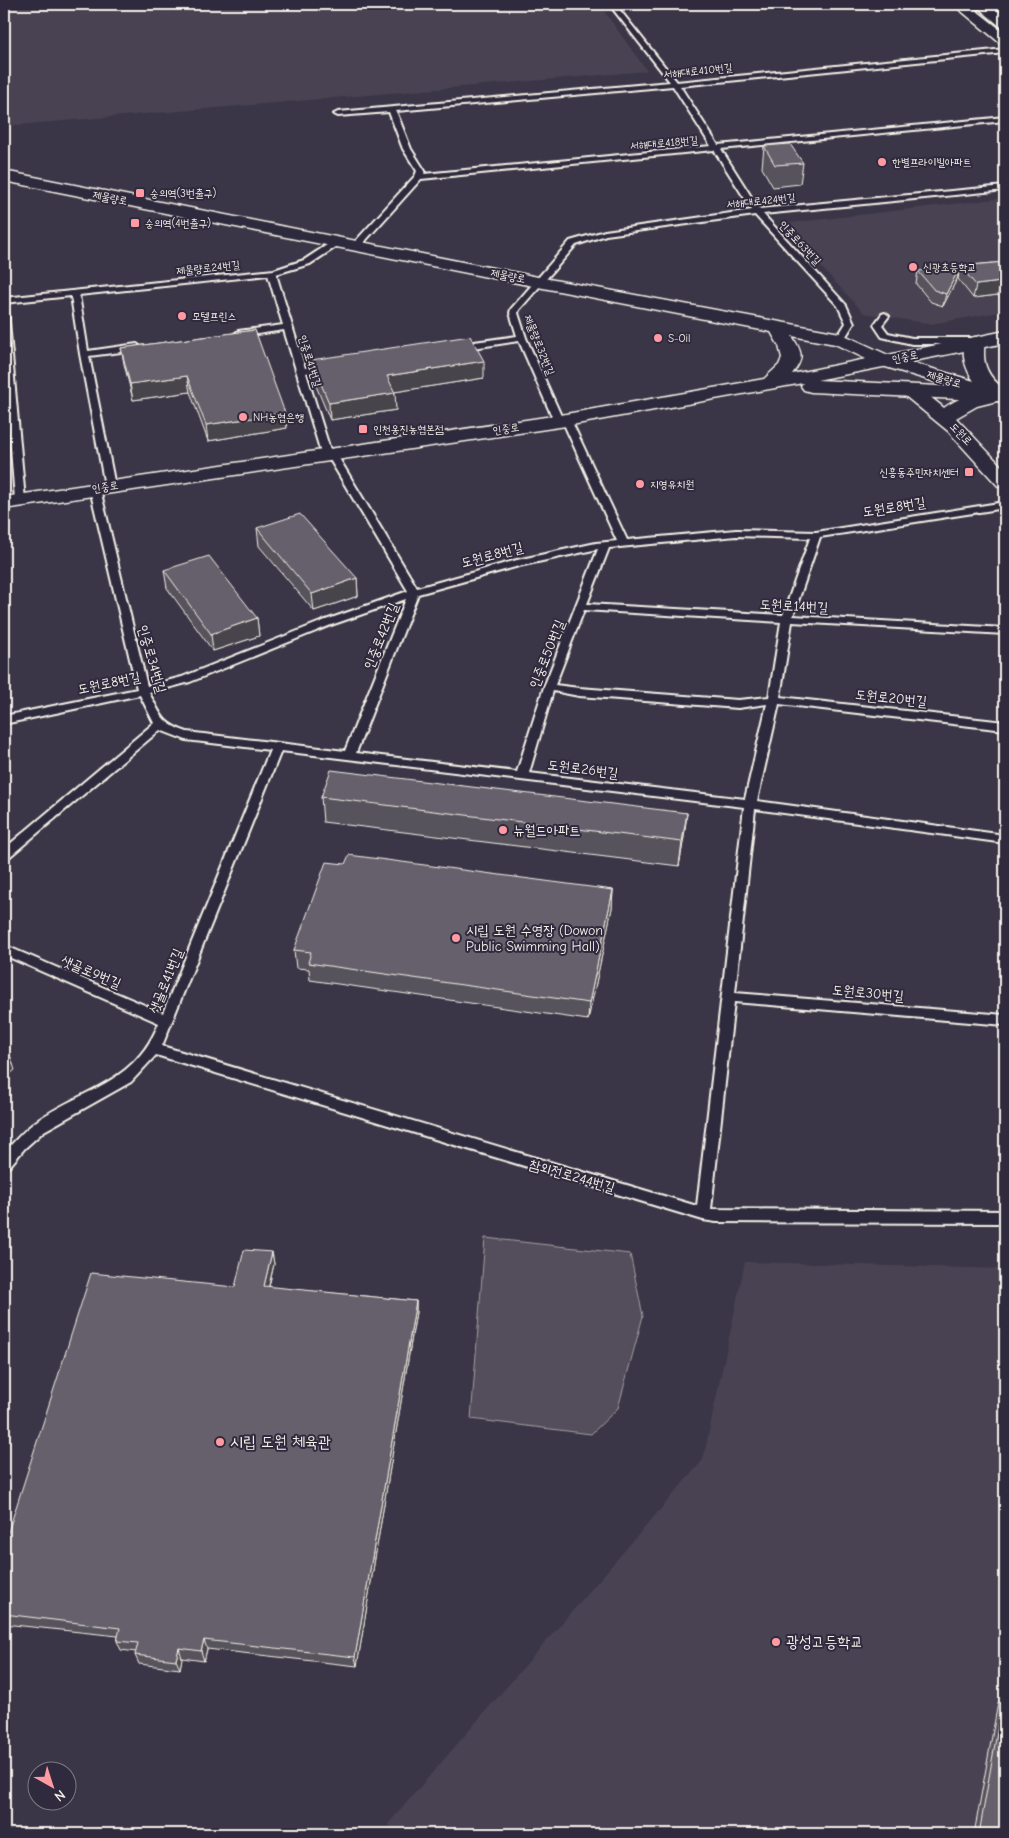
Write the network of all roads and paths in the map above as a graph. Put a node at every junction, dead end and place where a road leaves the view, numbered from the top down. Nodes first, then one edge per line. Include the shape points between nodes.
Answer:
1 (612, 4) edge
2 (960, 4) edge
3 (981, 4) edge
4 (1005, 23) edge
5 (1005, 40) edge
6 (1005, 51) edge
7 (675, 84) junction
8 (392, 110) junction
9 (338, 114) dead end
10 (1005, 119) edge
11 (715, 149) junction
12 (6, 176) edge
13 (419, 177) junction
14 (1005, 188) edge
15 (757, 212) junction
16 (336, 243) junction
17 (355, 247) junction
18 (271, 272) junction
19 (538, 282) junction
20 (75, 293) junction
21 (4, 300) edge
22 (4, 311) edge
23 (885, 316) dead end
24 (777, 326) junction
25 (288, 327) junction
26 (230, 335) edge
27 (522, 338) junction
28 (840, 340) junction
29 (990, 340) edge
30 (142, 346) edge
31 (455, 348) edge
32 (84, 354) junction
33 (886, 361) junction
34 (340, 365) edge
35 (301, 371) junction
36 (770, 384) junction
37 (911, 391) junction
38 (1002, 396) edge
39 (8, 413) edge
40 (945, 418) junction
41 (562, 421) junction
42 (329, 455) junction
43 (1005, 482) edge
44 (103, 487) junction
45 (12, 501) edge
46 (1005, 505) edge
47 (816, 535) junction
48 (624, 543) junction
49 (605, 545) junction
50 (414, 592) junction
51 (582, 607) junction
52 (786, 619) junction
53 (1005, 631) edge
54 (549, 687) junction
55 (143, 691) junction
56 (774, 700) junction
57 (4, 720) edge
58 (160, 724) junction
59 (1005, 726) edge
60 (277, 747) junction
61 (349, 755) junction
62 (522, 776) junction
63 (750, 804) junction
64 (1005, 839) edge
65 (4, 855) edge
66 (4, 950) edge
67 (729, 997) junction
68 (166, 1020) junction
69 (1005, 1020) edge
70 (152, 1049) junction
71 (4, 1163) edge
72 (703, 1214) junction
73 (1005, 1217) edge

1 - 7 lane, 인중로63번길
2 - 5 main road
3 - 4 main road
6 - 7 lane, 서해대로410번길
7 - 8 lane, 서해대로410번길
7 - 11 lane, 인중로63번길
8 - 9 lane, 서해대로410번길
8 - 13 lane via 407,149 421,171
10 - 11 lane, 서해대로418번길
11 - 13 lane, 서해대로418번길
11 - 15 lane, 인중로63번길
12 - 16 main road, 제물량로
13 - 17 lane
14 - 15 lane, 서해대로424번길
15 - 19 lane, 서해대로424번길 via 597,235 574,243
15 - 28 lane, 인중로63번길 via 842,305 850,323
16 - 17 main road, 제물량로
16 - 18 lane, 제물량로24번길 via 307,262
17 - 19 main road, 제물량로
18 - 20 lane, 제물량로24번길
18 - 25 lane, 인중로41번길
19 - 24 main road, 제물량로
19 - 27 lane, 제물량로32번길 via 515,309
20 - 21 lane, 제물량로24번길
20 - 32 lane
22 - 39 lane
23 - 29 lane via 878,325 885,335 912,341
24 - 28 main road, 제물량로
24 - 36 main road via 792,354 791,364
25 - 26 lane
25 - 35 lane, 인중로41번길
27 - 31 lane
27 - 41 lane, 제물량로32번길
28 - 33 main road, 제물량로
29 - 33 main road, 인중로
29 - 38 main road via 974,366 986,385
30 - 32 lane
32 - 44 lane
33 - 36 main road, 인중로
33 - 38 main road, 제물량로
34 - 35 lane
35 - 42 lane, 인중로41번길
36 - 37 main road
36 - 41 main road, 인중로
37 - 38 main road
37 - 40 main road, 도원로
38 - 40 main road via 959,405
39 - 45 lane
40 - 43 main road, 도원로
41 - 42 main road, 인중로
41 - 48 lane
42 - 44 main road, 인중로
42 - 50 lane, 인중로42번길
44 - 45 main road, 인중로
44 - 55 lane, 인중로34번길
46 - 47 lane, 도원로8번길
47 - 48 lane, 도원로8번길 via 736,533
47 - 52 lane
48 - 49 lane, 도원로8번길
49 - 50 lane, 도원로8번길 via 517,563
49 - 51 lane, 인중로50번길
50 - 55 lane, 도원로8번길 via 186,680
50 - 61 lane, 인중로42번길
51 - 52 lane, 도원로14번길
51 - 54 lane, 인중로50번길
52 - 53 lane, 도원로14번길
52 - 56 lane
54 - 56 lane, 도원로20번길 via 738,704
54 - 62 lane, 인중로50번길
55 - 57 lane, 도원로8번길
55 - 58 lane, 인중로34번길
56 - 59 lane, 도원로20번길
56 - 63 lane
58 - 60 lane, 도원로26번길 via 186,736
58 - 65 lane
60 - 61 lane, 도원로26번길
60 - 68 lane, 샛골로41번길
61 - 62 lane, 도원로26번길
62 - 63 lane, 도원로26번길
63 - 64 lane, 도원로26번길
63 - 67 lane
66 - 68 lane, 샛골로9번길
67 - 69 lane, 도원로30번길
67 - 72 lane
68 - 70 lane, 샛골로41번길
70 - 71 lane, 샛골로41번길 via 126,1078 39,1127
70 - 72 lane, 참외전로244번길
72 - 73 lane, 참외전로244번길

